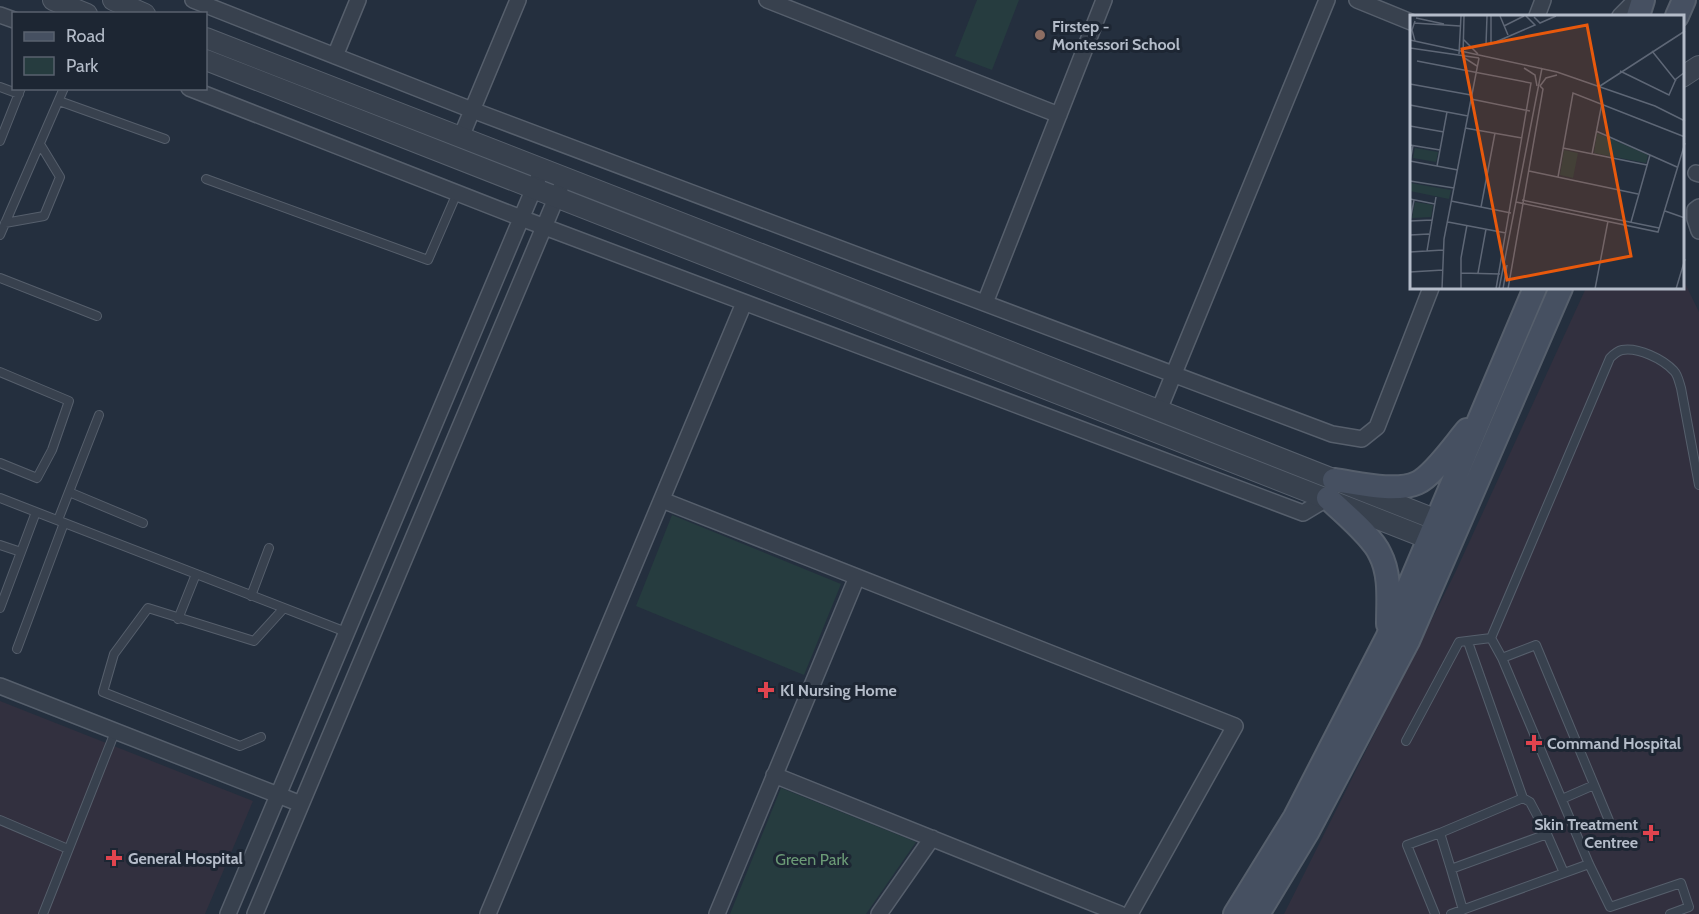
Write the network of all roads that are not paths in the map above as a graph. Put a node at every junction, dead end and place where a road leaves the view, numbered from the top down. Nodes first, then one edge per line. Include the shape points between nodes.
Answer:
1 (52, 0) edge
2 (113, 0) edge
3 (193, 0) edge
4 (358, 0) edge
5 (518, 0) edge
6 (767, 0) edge
7 (1104, 0) edge
8 (1327, 0) edge
9 (1358, 0) edge
10 (1543, 0) edge
11 (1636, 0) edge
12 (1643, 0) edge
13 (82, 12) edge
14 (140, 12) edge
15 (1537, 15) edge
16 (1621, 15) edge
17 (1638, 15) edge
18 (1410, 21) edge
19 (207, 38) edge
20 (335, 56) junction
21 (207, 60) edge
22 (1699, 66) edge
23 (1684, 75) edge
24 (63, 90) edge
25 (194, 90) edge
26 (20, 91) edge
27 (58, 101) junction
28 (472, 110) junction
29 (1059, 115) junction
30 (460, 137) junction
31 (165, 139) dead end
32 (0, 141) edge
33 (40, 144) junction
34 (441, 152) junction
35 (463, 161) junction
36 (542, 169) junction
37 (565, 178) junction
38 (206, 179) dead end
39 (534, 188) junction
40 (457, 193) junction
41 (556, 197) junction
42 (1699, 207) edge
43 (521, 218) junction
44 (5, 224) junction
45 (544, 227) junction
46 (1699, 231) edge
47 (0, 236) edge
48 (0, 278) edge
49 (1430, 290) edge
50 (1534, 290) edge
51 (1560, 290) edge
52 (744, 303) junction
53 (985, 303) junction
54 (97, 316) dead end
55 (0, 372) edge
56 (1174, 374) junction
57 (1159, 410) junction
58 (1484, 410) junction
59 (99, 415) dead end
60 (0, 463) edge
61 (1699, 485) edge
62 (1331, 489) junction
63 (69, 492) junction
64 (0, 498) edge
65 (662, 500) junction
66 (36, 512) junction
67 (61, 522) junction
68 (143, 523) dead end
69 (1433, 530) junction
70 (1452, 540) junction
71 (0, 545) edge
72 (269, 548) dead end
73 (21, 552) junction
74 (196, 574) junction
75 (856, 577) junction
76 (252, 596) junction
77 (0, 608) edge
78 (284, 608) junction
79 (178, 619) junction
80 (346, 633) junction
81 (1387, 638) junction
82 (1491, 638) junction
83 (1468, 642) junction
84 (17, 649) dead end
85 (1502, 658) junction
86 (0, 686) edge
87 (115, 732) junction
88 (261, 737) dead end
89 (1406, 741) dead end
90 (774, 775) junction
91 (1594, 785) junction
92 (278, 795) junction
93 (1523, 798) junction
94 (1562, 799) junction
95 (301, 804) junction
96 (0, 820) edge
97 (1610, 823) dead end
98 (1440, 833) junction
99 (1547, 834) junction
100 (932, 838) junction
101 (68, 849) junction
102 (1589, 864) junction
103 (1451, 869) junction
104 (1564, 873) junction
105 (1463, 910) junction
106 (43, 914) edge
107 (228, 914) edge
108 (255, 914) edge
109 (488, 914) edge
110 (717, 914) edge
111 (879, 914) edge
112 (1120, 914) edge
113 (1130, 914) edge
114 (1235, 914) edge
115 (1258, 914) edge
116 (1435, 914) edge
117 (1451, 914) edge
118 (1670, 914) edge

1 - 13 street
2 - 14 street
3 - 20 street
4 - 20 street
5 - 28 street
6 - 29 street
7 - 29 street
8 - 56 street
9 - 18 street
10 - 15 street
11 - 16 street
12 - 17 main road
19 - 30 street
20 - 28 street
21 - 34 street
22 - 23 street
24 - 27 lane
25 - 40 street
26 - 32 lane
27 - 31 lane
27 - 33 lane
28 - 30 street
28 - 53 street
29 - 53 street
30 - 34 street
30 - 35 street
30 - 36 street
33 - 44 lane
33 - 44 lane via 60,177 44,216
34 - 35 street
35 - 39 street
36 - 37 street
36 - 39 street
37 - 41 street
37 - 57 street
38 - 40 lane via 428,260
39 - 41 street
39 - 43 street
40 - 43 street
41 - 45 street
41 - 62 street
42 - 46 street via 1695,219
43 - 45 street
43 - 80 street
44 - 47 lane
45 - 52 street
45 - 95 street
48 - 54 lane
49 - 56 street via 1377,427 1362,440 1332,434
50 - 58 main road
51 - 70 main road
52 - 62 street via 1303,513
52 - 65 street
53 - 56 street
55 - 60 lane via 69,401 52,450 37,478
56 - 57 street
57 - 62 street
58 - 62 main road via 1438,465 1417,483 1397,488
58 - 69 main road
59 - 63 lane
61 - 82 lane via 1676,373 1667,364 1638,351 1617,352 1610,357
62 - 69 street
62 - 81 main road via 1380,553 1389,588
63 - 67 lane
63 - 68 lane
64 - 66 lane
65 - 75 street
65 - 109 street
66 - 67 lane
66 - 73 lane
67 - 74 lane
67 - 84 lane
69 - 70 street
69 - 81 main road
70 - 115 main road via 1408,641 1308,831
71 - 73 lane
72 - 76 lane
73 - 77 lane
74 - 76 lane
74 - 79 lane
75 - 90 street
75 - 113 street via 1235,726
76 - 78 lane
78 - 79 lane via 254,641
78 - 80 lane
79 - 88 lane via 148,608 114,654 103,692 240,746
80 - 92 street
81 - 114 main road via 1295,817
82 - 83 lane
82 - 85 lane
83 - 89 lane via 1459,642
83 - 93 lane
85 - 91 lane via 1536,645
85 - 94 lane
86 - 87 street
87 - 92 street
87 - 101 lane
90 - 100 street
90 - 110 street
91 - 94 lane
91 - 97 lane
92 - 95 street
92 - 107 street
93 - 98 lane
93 - 99 lane via 1530,802
94 - 102 lane
95 - 108 street
96 - 101 lane
98 - 103 lane
98 - 116 lane via 1407,844
99 - 103 lane
99 - 104 lane
100 - 111 street
100 - 112 street
101 - 106 lane
102 - 104 lane
102 - 118 lane via 1610,907 1680,883 1689,907
103 - 105 lane
104 - 105 lane
105 - 117 lane

